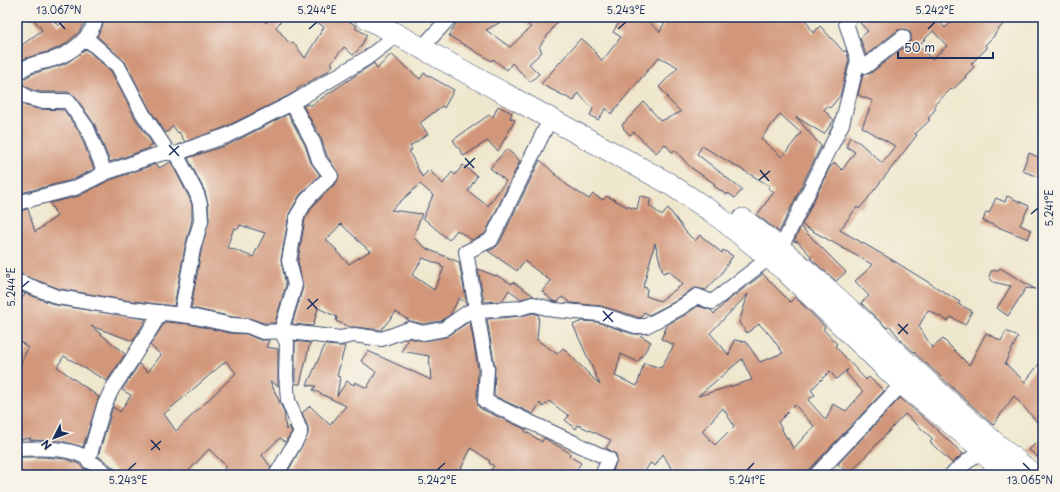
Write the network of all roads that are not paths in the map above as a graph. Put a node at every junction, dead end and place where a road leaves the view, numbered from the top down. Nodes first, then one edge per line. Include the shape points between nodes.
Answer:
1 (97, 17) edge
2 (365, 17) edge
3 (450, 17) edge
4 (846, 19) edge
5 (393, 26) edge
6 (903, 37) dead end
7 (86, 38) junction
8 (429, 40) junction
9 (858, 60) junction
10 (17, 74) edge
11 (17, 90) edge
12 (292, 103) junction
13 (550, 118) junction
14 (172, 153) junction
15 (105, 173) junction
16 (17, 203) edge
17 (774, 254) junction
18 (17, 281) edge
19 (161, 312) junction
20 (181, 315) junction
21 (281, 331) junction
22 (902, 384) junction
23 (17, 449) edge
24 (980, 451) junction
25 (88, 461) junction
26 (109, 475) edge
27 (276, 475) edge
28 (602, 475) edge
29 (816, 475) edge
30 (951, 475) edge
31 (1010, 475) edge
32 (1034, 475) edge

1 - 7 street
2 - 5 highway
3 - 8 street
4 - 9 street
5 - 8 highway
5 - 12 street via 361,62
5 - 13 highway
6 - 9 street via 866,66
7 - 10 street via 69,51 21,69
7 - 14 street via 118,66 143,114
8 - 17 highway via 669,170 726,206 768,238
9 - 17 street via 842,124
11 - 15 street via 28,98 40,101 68,101 87,128
12 - 14 street via 226,136
12 - 21 street via 313,142 319,160 332,176 306,201 297,216 290,261 295,285
13 - 17 highway via 668,183
13 - 28 street via 491,240 466,252 487,369 486,402 609,459
14 - 15 street
14 - 20 street via 197,194 201,221 192,249
15 - 16 street via 75,188
17 - 21 street via 712,302 697,296 646,326 629,324 599,314 554,310 533,304 520,308 468,312 444,329 423,333 409,329 382,338 354,335 340,338
17 - 22 highway via 784,270
17 - 32 highway via 807,272 997,446
18 - 19 street via 58,297
19 - 20 street
19 - 25 street via 112,389 104,406
20 - 21 street via 248,326 264,332
21 - 27 street via 287,343 288,400 300,434
22 - 24 highway via 977,445
22 - 29 street
23 - 25 street via 51,449 76,454
24 - 30 street
24 - 31 highway
25 - 26 street

